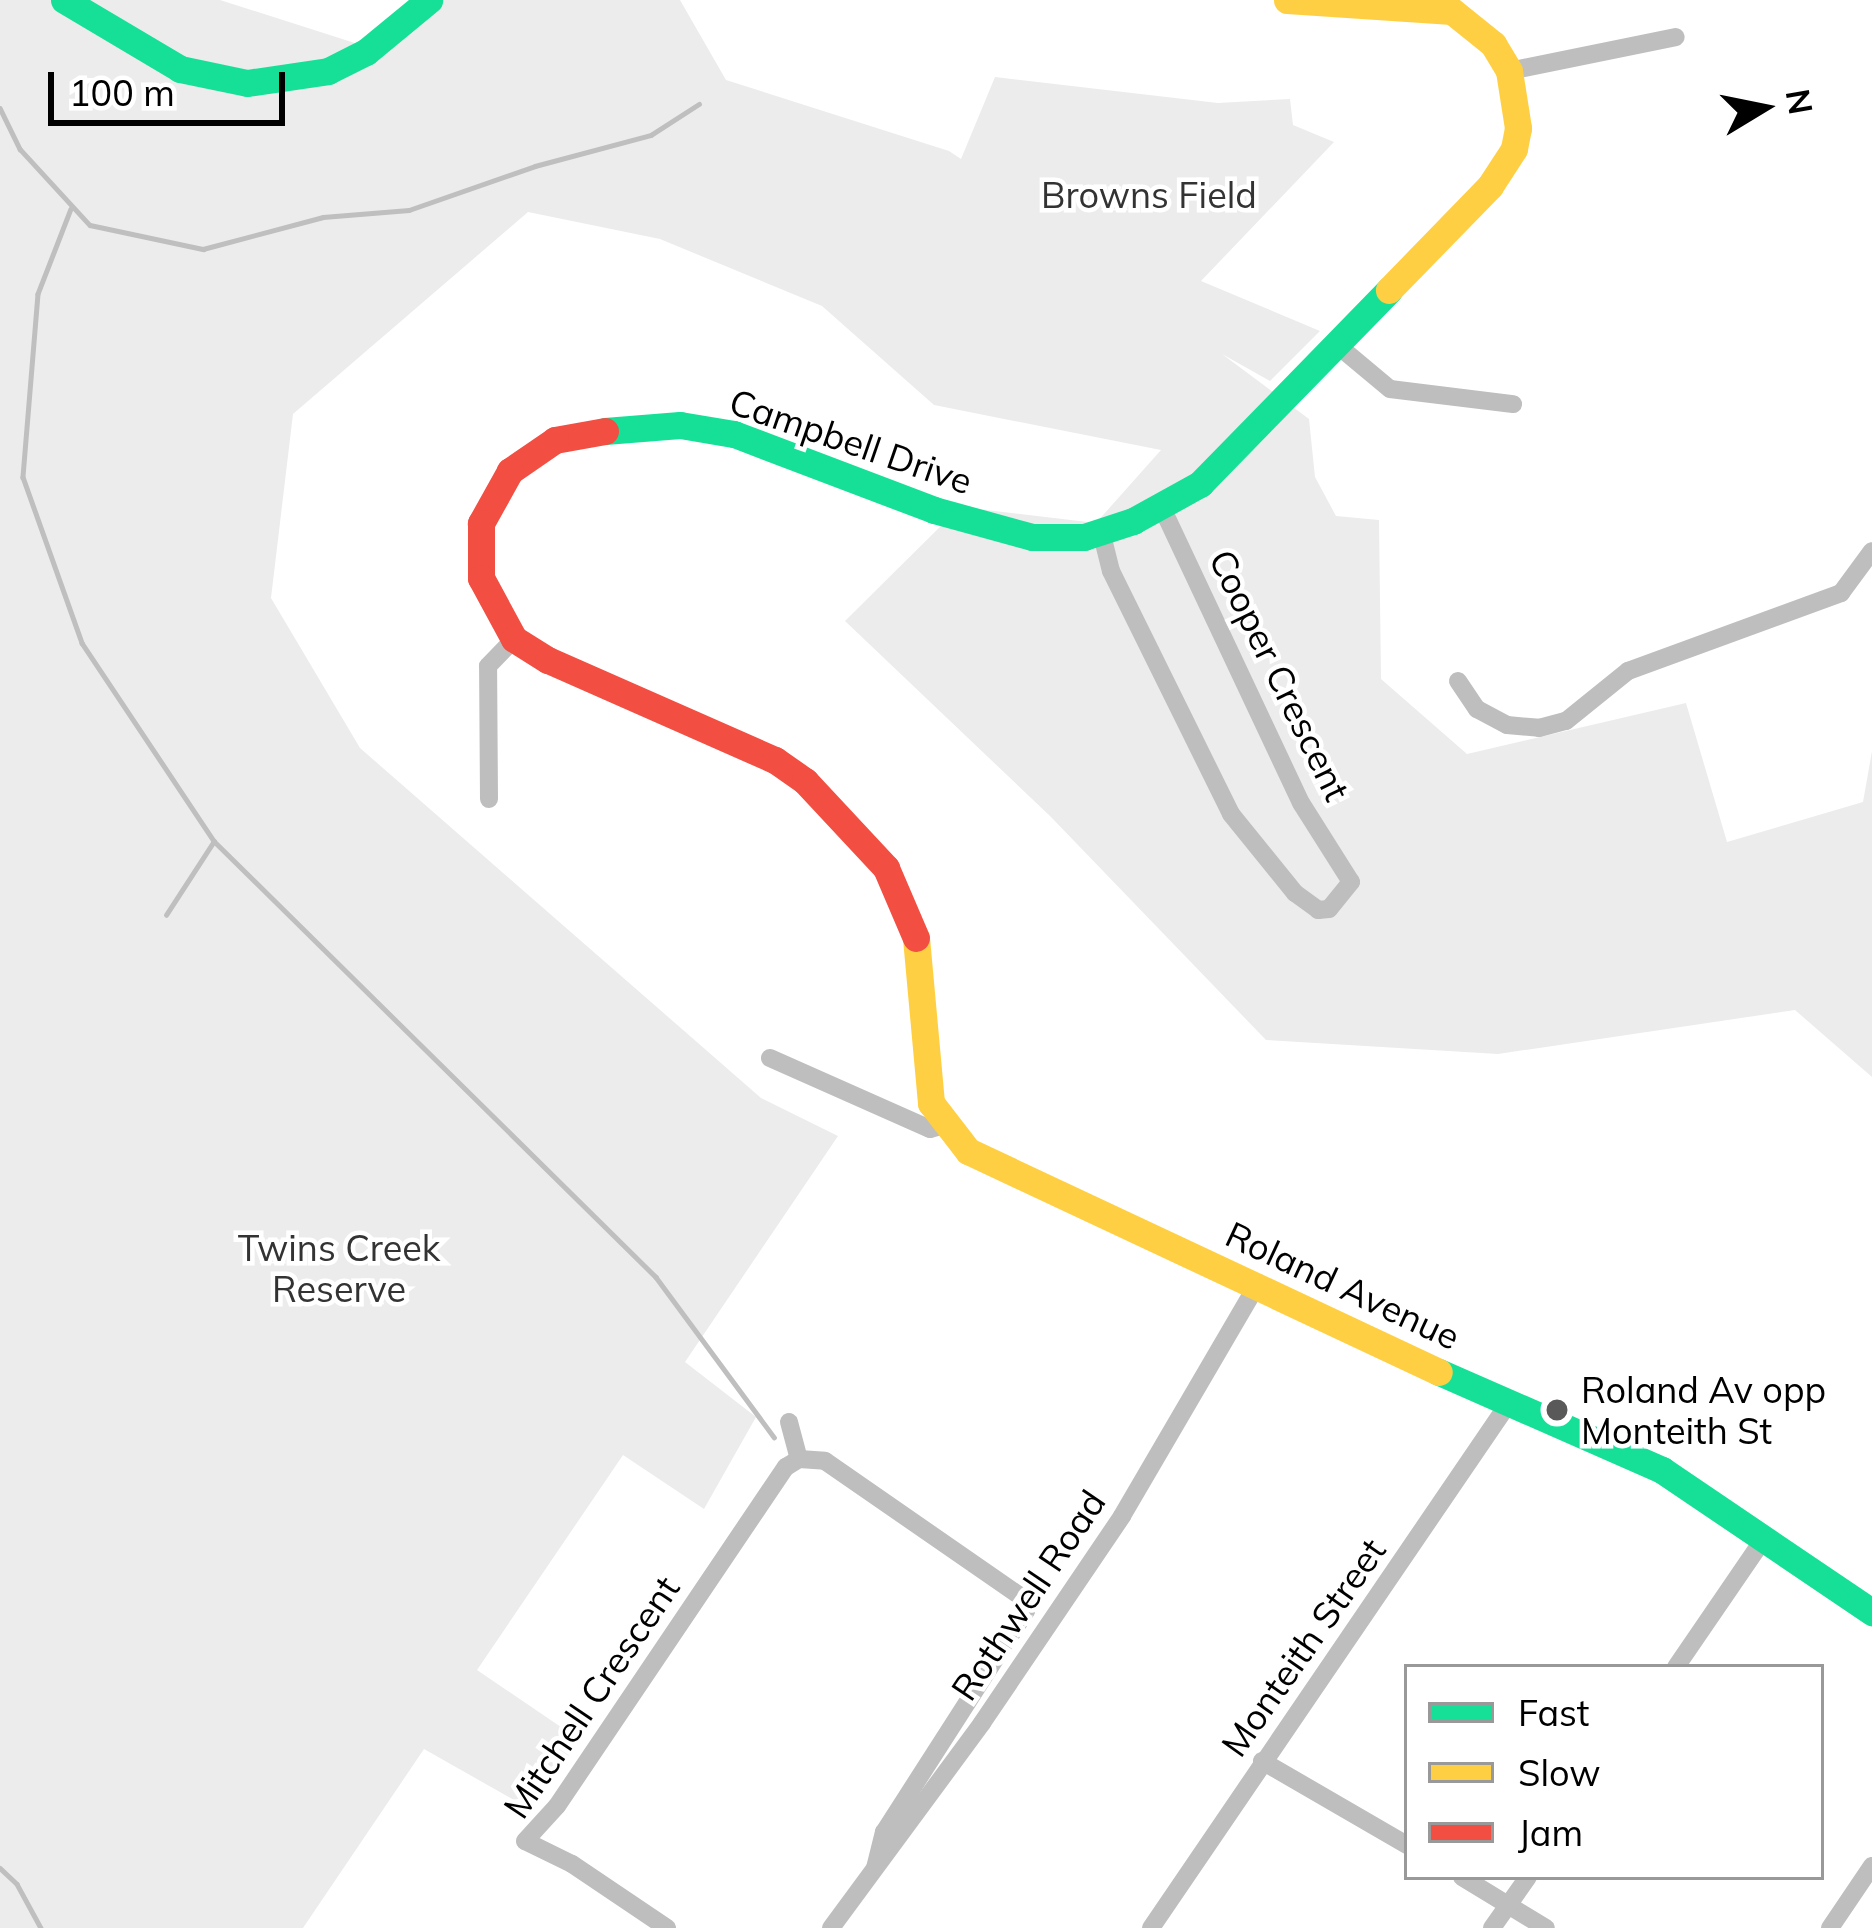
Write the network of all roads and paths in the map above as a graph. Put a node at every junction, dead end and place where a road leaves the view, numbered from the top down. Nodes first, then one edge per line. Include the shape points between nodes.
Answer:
1 (64, 0) edge
2 (429, 0) edge
3 (1287, 0) edge
4 (1676, 37) dead end
5 (1509, 71) junction
6 (1336, 344) junction
7 (1513, 404) dead end
8 (1162, 507) junction
9 (1101, 531) junction
10 (1872, 551) edge
11 (514, 639) junction
12 (1458, 681) dead end
13 (489, 799) dead end
14 (770, 1058) dead end
15 (944, 1124) junction
16 (1258, 1283) junction
17 (1508, 1404) junction
18 (789, 1421) dead end
19 (799, 1459) junction
20 (1763, 1540) junction
21 (1872, 1612) edge
22 (1678, 1664) edge
23 (1262, 1761) junction
24 (1404, 1843) edge
25 (1872, 1866) edge
26 (875, 1868) junction
27 (1467, 1880) edge
28 (1526, 1880) edge
29 (1508, 1904) junction
30 (667, 1928) edge
31 (831, 1928) edge
32 (1151, 1928) edge
33 (1492, 1928) edge
34 (1546, 1928) edge
35 (1830, 1928) edge

1 - 2 street via 180,69 247,83 328,71 366,52
3 - 5 street via 1452,11 1493,44
4 - 5 street
5 - 6 street, Campbell Drive via 1518,128 1508,160
6 - 7 street via 1390,389
6 - 8 street, Campbell Drive via 1201,484
8 - 9 street, Campbell Drive
8 - 9 street, Cooper Crescent via 1301,803 1351,882 1329,908 1318,910 1295,893 1231,814 1111,571
9 - 11 street, Campbell Drive via 1006,533 710,428 585,433 531,452 494,493 481,523 481,578
10 - 12 street via 1841,592 1628,671 1566,722 1507,725 1477,709
11 - 13 street via 488,666
11 - 15 street via 775,760 886,868 920,948 926,1078
14 - 15 street, Roland Avenue via 930,1129
15 - 16 street, Roland Avenue via 968,1151
16 - 17 street, Roland Avenue
16 - 26 street, Rothwell Road via 1122,1516
17 - 20 street, Roland Avenue via 1662,1471
17 - 23 street, Monteith Street
18 - 19 street
19 - 26 street via 825,1461 1026,1600 884,1832
19 - 30 street, Mitchell Crescent via 525,1841
20 - 21 street, Roland Avenue
20 - 22 street
23 - 24 street
23 - 32 street, Monteith Street
25 - 35 street
26 - 31 street, Rothwell Road
27 - 29 street
28 - 29 street
29 - 33 street
29 - 34 street

